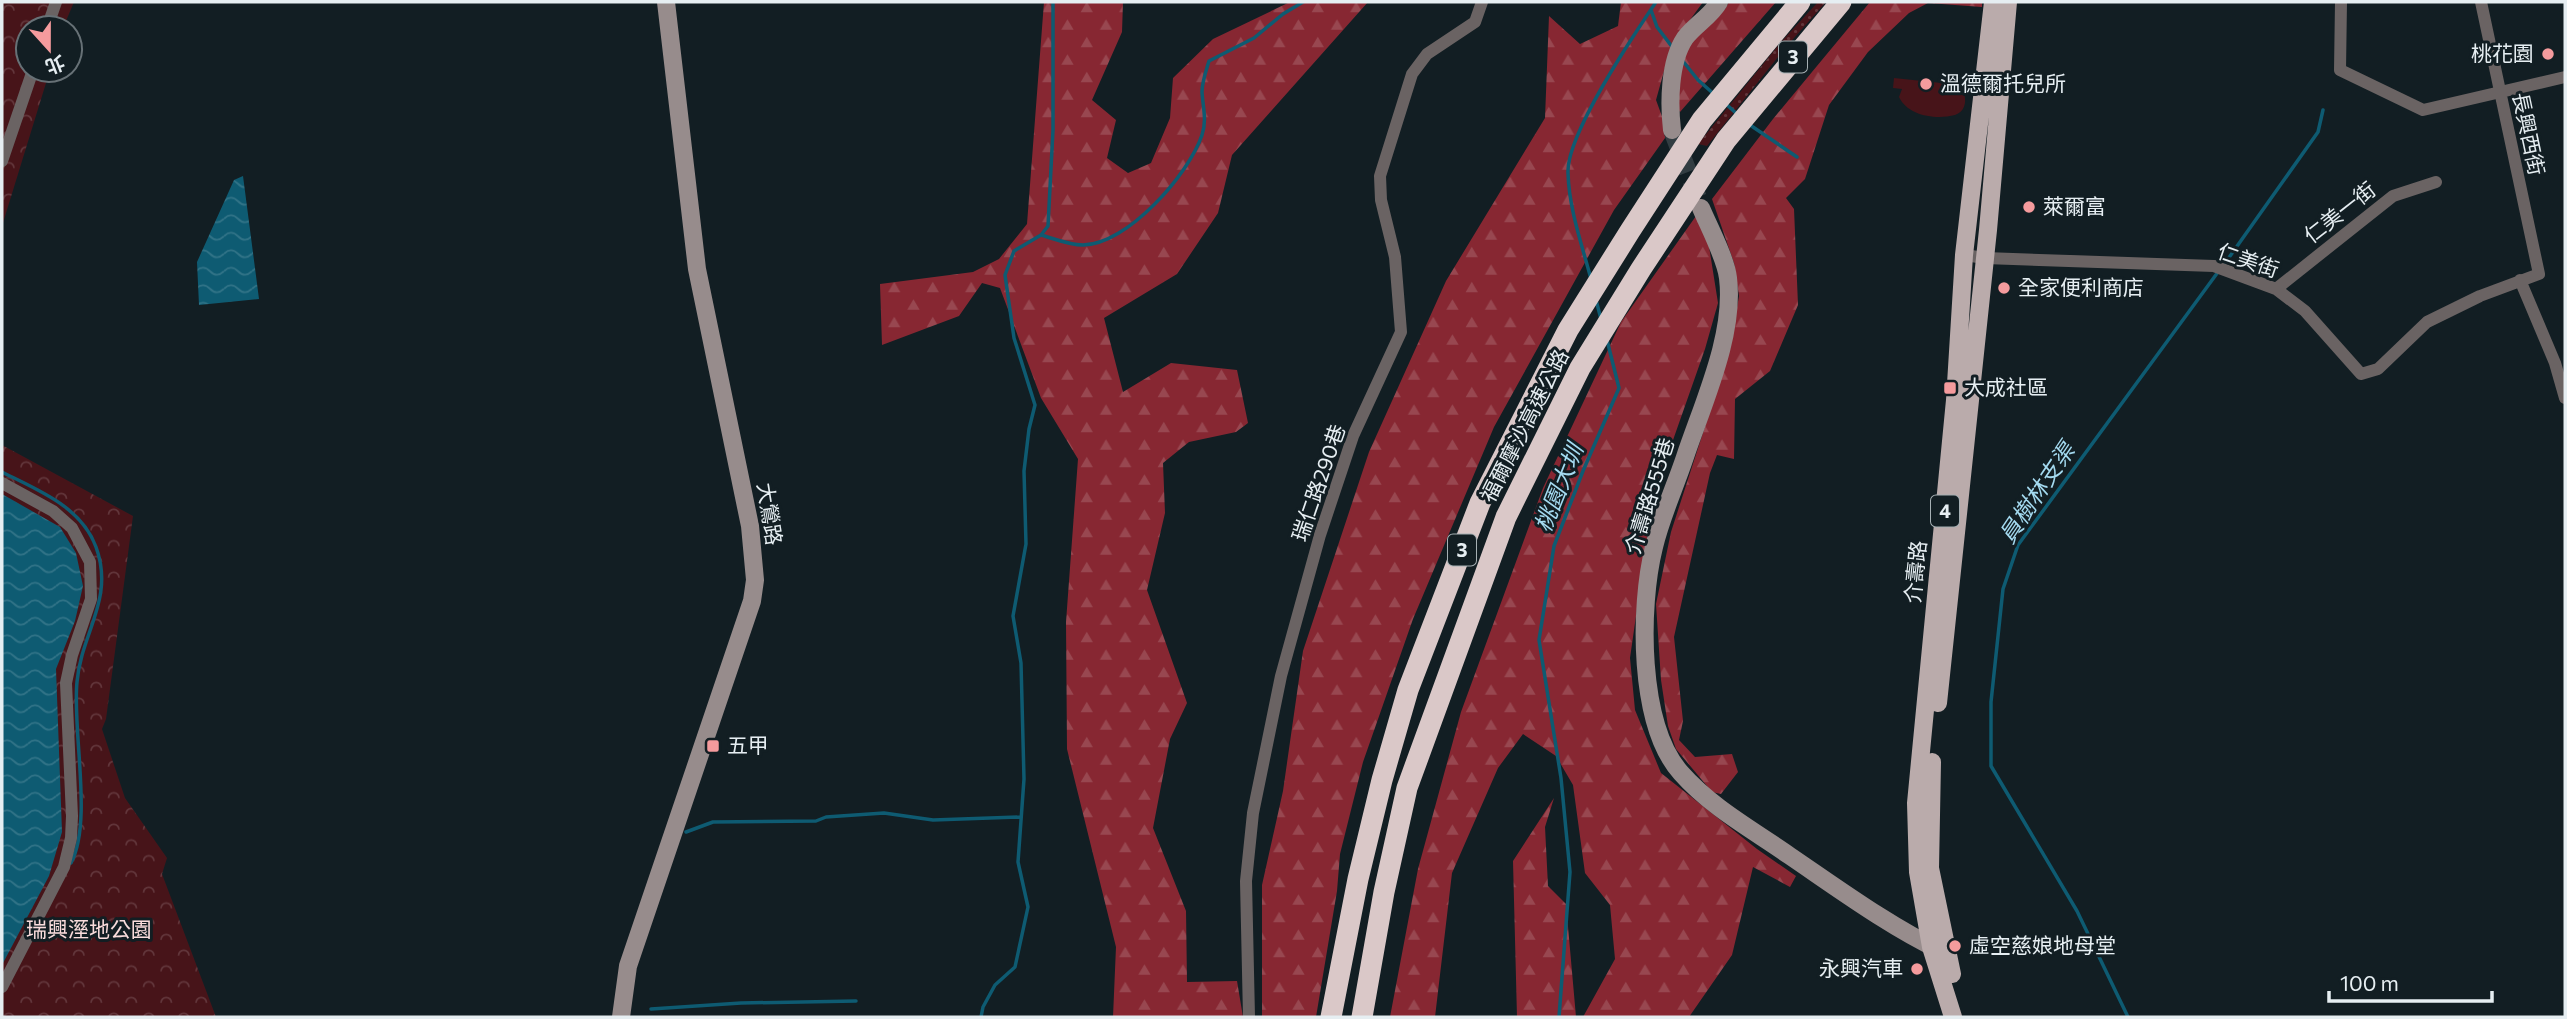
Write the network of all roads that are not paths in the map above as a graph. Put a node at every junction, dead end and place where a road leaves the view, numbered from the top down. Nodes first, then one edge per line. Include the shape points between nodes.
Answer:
1 (666, 2) edge
2 (1482, 2) edge
3 (1719, 2) edge
4 (1800, 2) edge
5 (1842, 2) edge
6 (1993, 2) edge
7 (2008, 2) edge
8 (2341, 2) edge
9 (2481, 2) edge
10 (2565, 77) edge
11 (28, 84) edge
12 (2499, 93) junction
13 (1672, 130) tunnel mouth
14 (2, 161) edge
15 (2436, 182) dead end
16 (1701, 208) tunnel mouth
17 (1964, 255) junction
18 (1985, 258) junction
19 (2539, 274) joint
20 (2520, 281) junction
21 (2276, 289) junction
22 (2565, 398) edge
23 (2, 483) edge
24 (1938, 950) junction
25 (2, 987) edge
26 (621, 1017) edge
27 (1249, 1017) edge
28 (1331, 1017) edge
29 (1362, 1017) edge
30 (1953, 1017) edge
31 (1965, 1017) edge

1 - 26 street, 大鶯路 via 697,269 750,526 755,580 752,601 628,966
2 - 27 street, 瑞仁路290巷 via 1475,22 1427,54 1412,74 1380,176 1395,257 1401,332 1353,436 1320,535 1282,676 1253,813 1247,881
3 - 13 street via 1684,40 1676,60 1669,102
4 - 28 highway, 福爾摩沙高速公路 / 3 via 1719,99 1630,231 1568,330 1480,503 1408,690 1364,855
5 - 29 highway, 福爾摩沙高速公路 / 3 via 1726,140 1641,269 1580,368 1506,517 1406,788
6 - 17 main road, 介壽路 / 4
7 - 18 main road, 介壽路 / 4
8 - 12 street via 2340,70 2423,110
9 - 12 street, 長興西街
10 - 12 street
11 - 14 street
12 - 19 street, 長興西街
15 - 21 street, 仁美一街 via 2393,196
16 - 24 street, 介壽路555巷 via 1728,276 1727,319 1711,382 1654,548 1645,610 1645,651 1654,718 1679,772 1720,810 1867,909
17 - 18 street, 仁美街
17 - 24 main road, 介壽路 / 4 via 1955,400 1916,803 1918,872
18 - 21 street, 仁美街 via 2221,268
18 - 24 main road, 介壽路 / 4 via 1931,776 1930,868
19 - 20 street, 仁美街
20 - 21 street, 仁美街 via 2427,322 2378,369 2361,374 2305,312
20 - 22 street
23 - 25 street via 53,510 72,528 90,562 92,599 66,682 71,838 64,867
24 - 30 main road, 介壽路 / 4
24 - 31 main road, 介壽路 / 4

